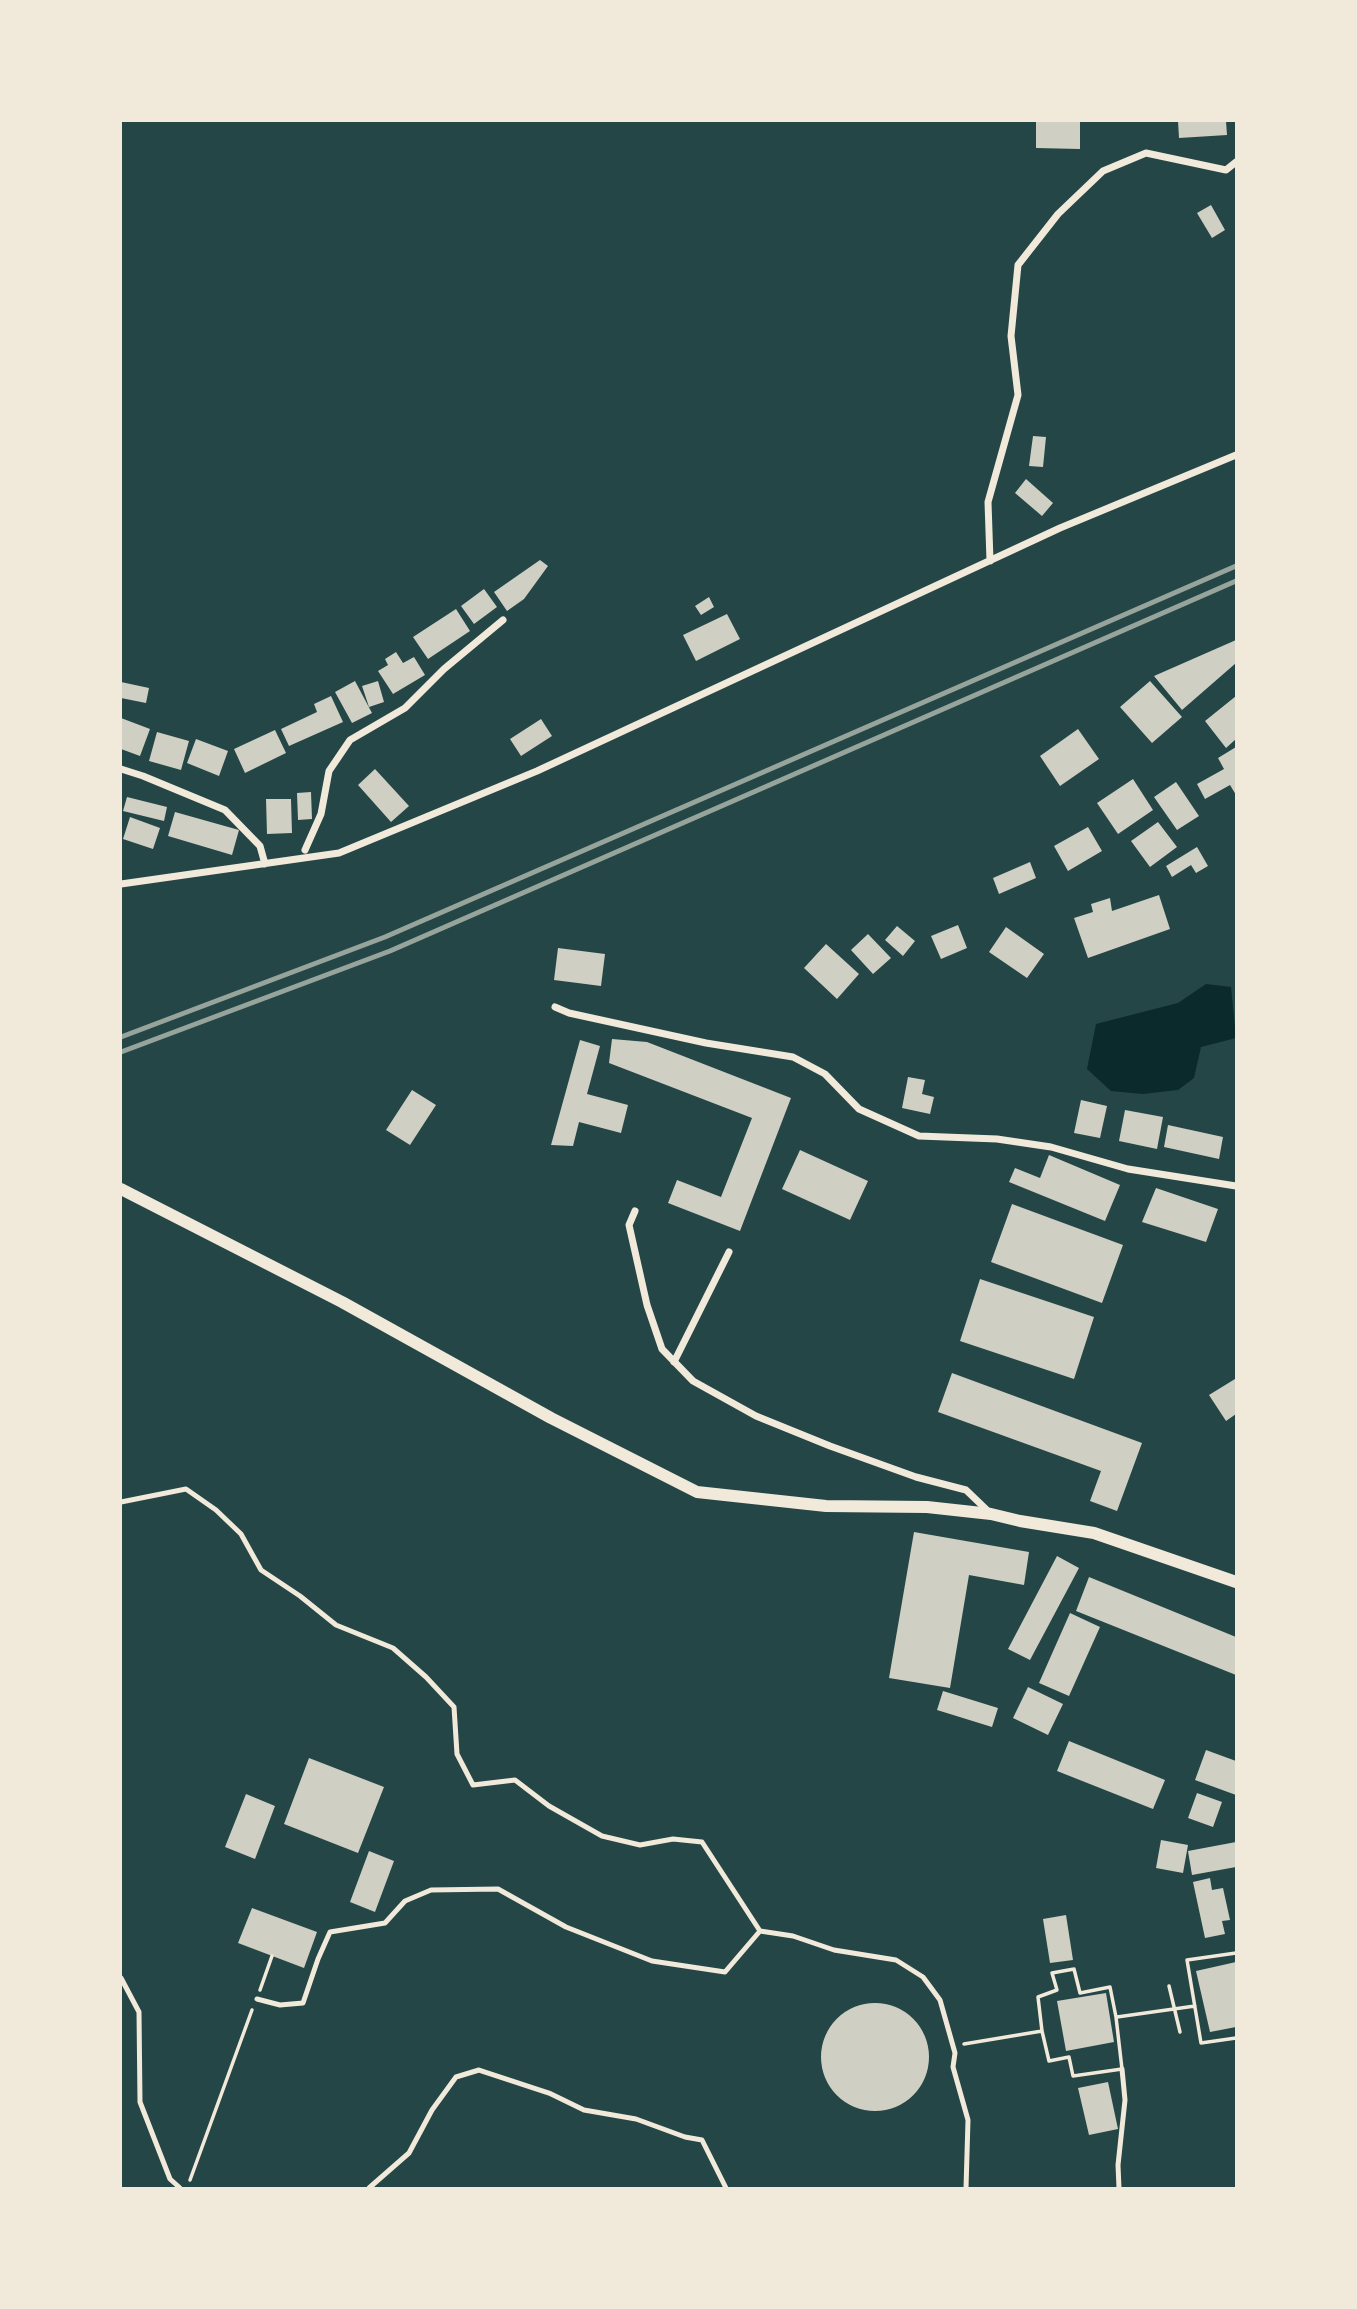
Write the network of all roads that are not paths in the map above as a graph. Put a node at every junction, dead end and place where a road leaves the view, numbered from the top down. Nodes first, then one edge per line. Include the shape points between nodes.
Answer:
1 (1236, 162) edge
2 (1236, 455) edge
3 (990, 561) junction
4 (503, 620) dead end
5 (121, 769) edge
6 (305, 850) dead end
7 (265, 864) junction
8 (121, 884) edge
9 (555, 1007) dead end
10 (1236, 1186) edge
11 (121, 1189) edge
12 (635, 1211) dead end
13 (729, 1252) dead end
14 (674, 1362) junction
15 (121, 1502) edge
16 (991, 1514) junction
17 (1236, 1582) edge
18 (760, 1931) junction
19 (121, 1978) edge
20 (257, 1999) road end
21 (1122, 2069) road end
22 (180, 2188) edge
23 (369, 2188) edge
24 (726, 2188) edge
25 (965, 2188) edge
26 (1119, 2188) edge

1 - 3 street via 1226,170 1146,153 1103,171 1058,214 1018,265 1011,337 1018,395 988,502
2 - 3 street
3 - 7 street via 537,771 339,853
4 - 6 street via 444,668 405,708 350,740 329,771 321,814
5 - 7 street via 225,810 260,846
7 - 8 street
9 - 10 street via 706,1043 793,1057 825,1073 859,1109 919,1136 1051,1147 1128,1169
11 - 16 street via 696,1492 827,1506 927,1507
12 - 14 street via 629,1225 648,1305 662,1349
13 - 14 street
14 - 16 street via 694,1381 756,1416 830,1447 966,1490
15 - 18 lane via 186,1489 241,1534 261,1570 336,1625 393,1648 426,1677 454,1707 457,1754 473,1785 515,1780 548,1806 602,1836 640,1844 673,1839 702,1842
16 - 17 street via 1094,1533
18 - 20 lane via 725,1972 652,1961 566,1927 498,1889 431,1890 405,1901 385,1923 330,1933 303,2003 280,2005
18 - 25 lane via 895,1960 923,1977 940,2000 968,2120
19 - 22 lane via 139,2012 140,2102 170,2179
21 - 26 lane via 1125,2100
23 - 24 lane via 409,2153 456,2077 479,2070 584,2110 636,2119 702,2140

